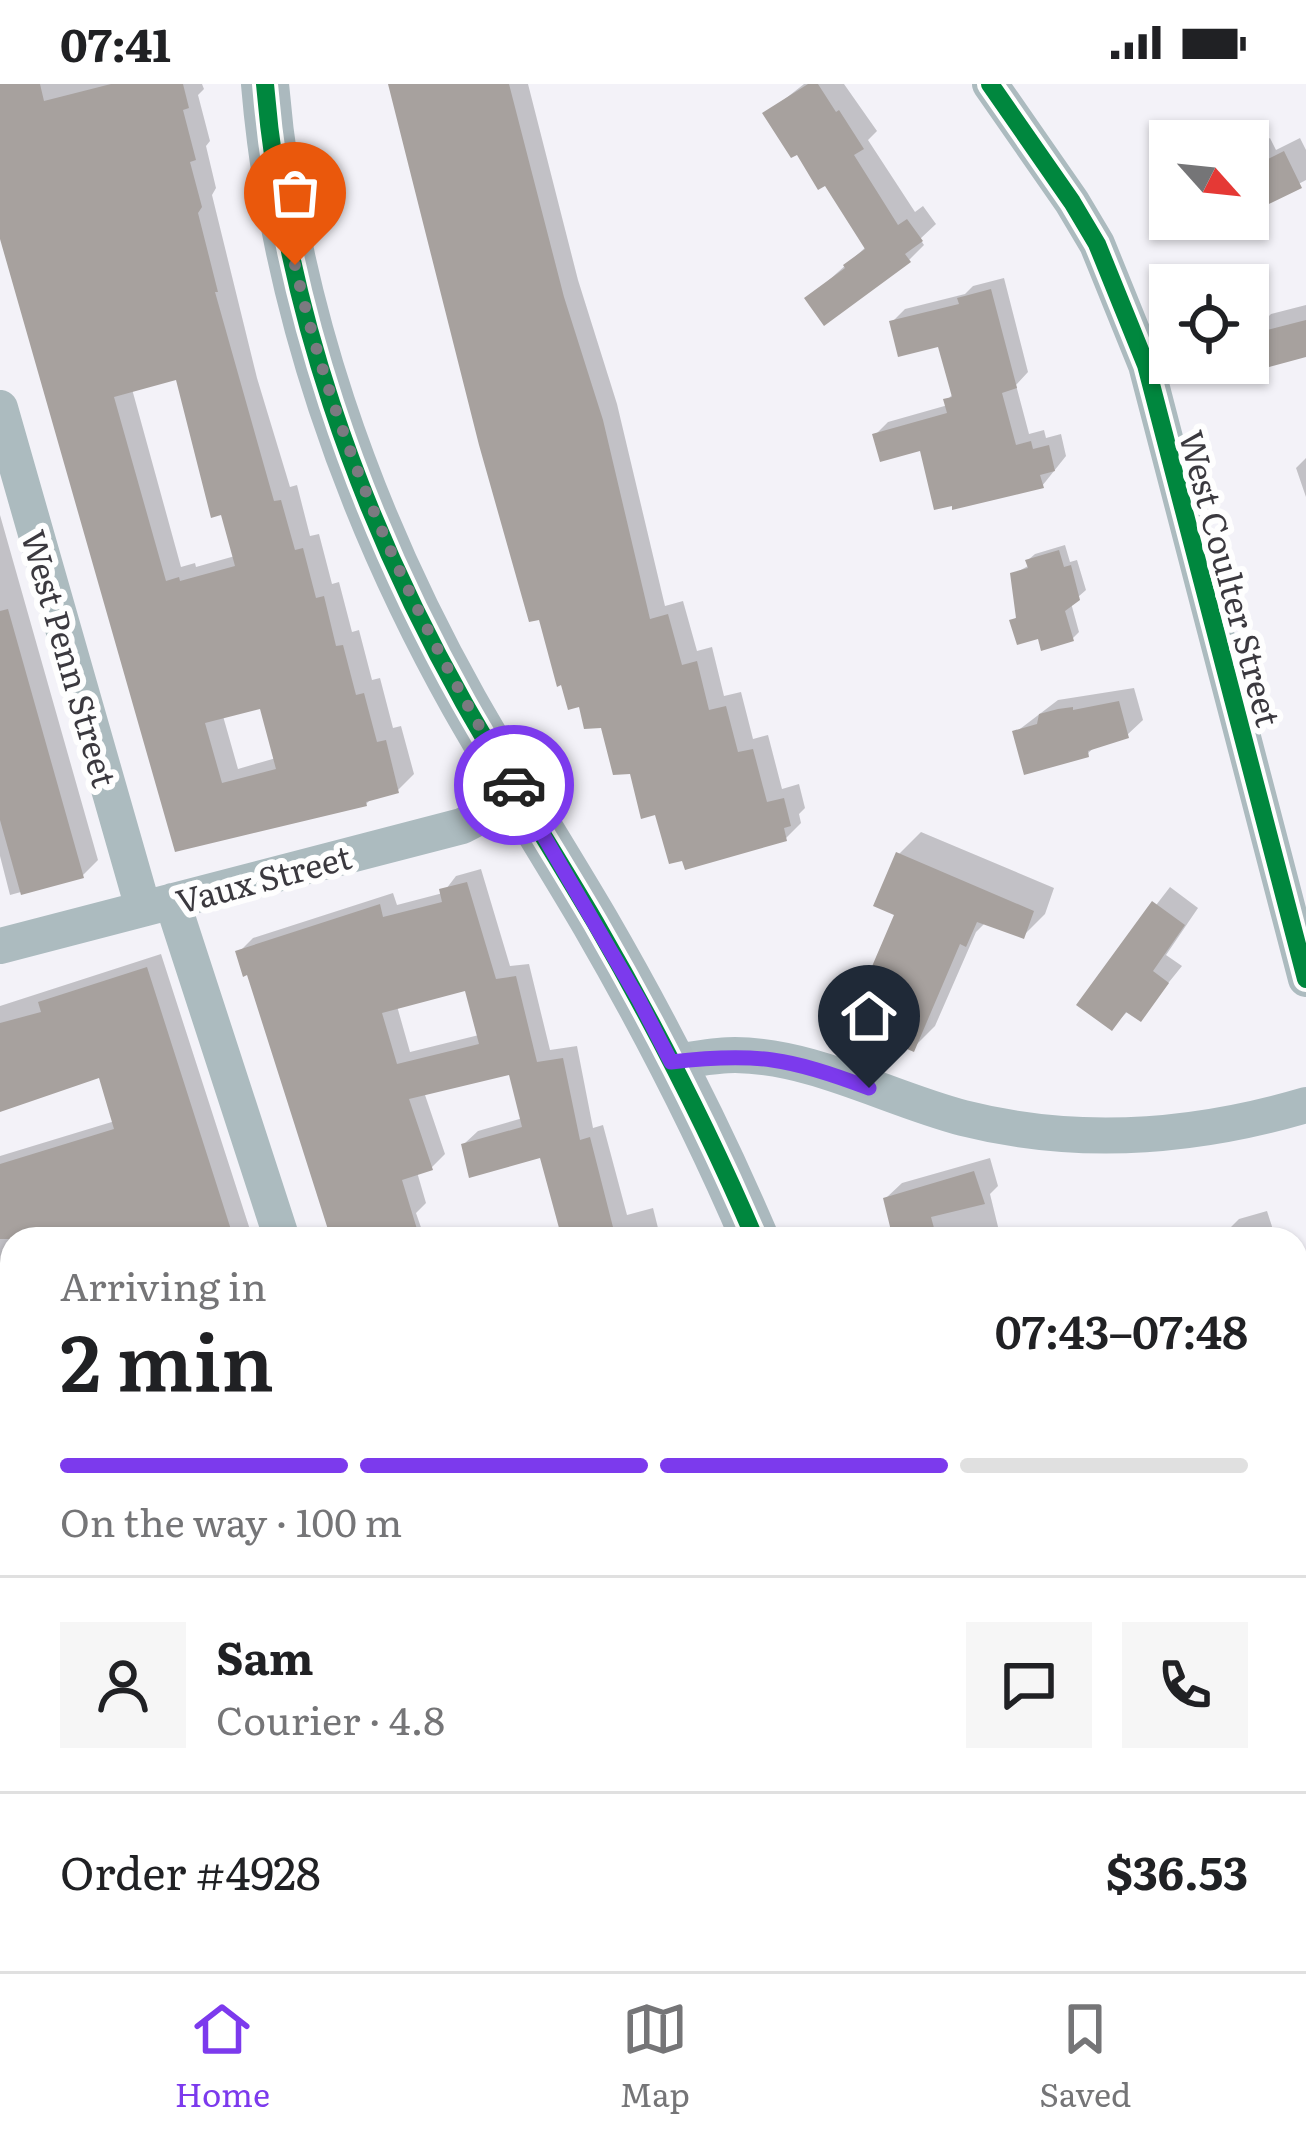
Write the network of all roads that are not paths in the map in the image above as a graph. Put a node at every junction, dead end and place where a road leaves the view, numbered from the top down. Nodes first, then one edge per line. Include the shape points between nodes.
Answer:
1 (265, 84) edge
2 (990, 84) edge
3 (0, 407) edge
4 (520, 796) junction
5 (158, 904) junction
6 (0, 946) edge
7 (1306, 980) edge
8 (671, 1062) junction
9 (1306, 1106) edge
10 (278, 1227) edge
11 (749, 1227) edge

1 - 4 street via 287,231 335,414 416,610
2 - 7 street, West Coulter Street via 1097,244 1147,365
3 - 5 street, West Penn Street
4 - 5 street, Vaux Street via 462,826
4 - 8 street
5 - 6 street, Vaux Street
5 - 10 street, West Penn Street
8 - 9 street via 730,1055 791,1062 966,1118 1083,1135 1191,1131
8 - 11 street

